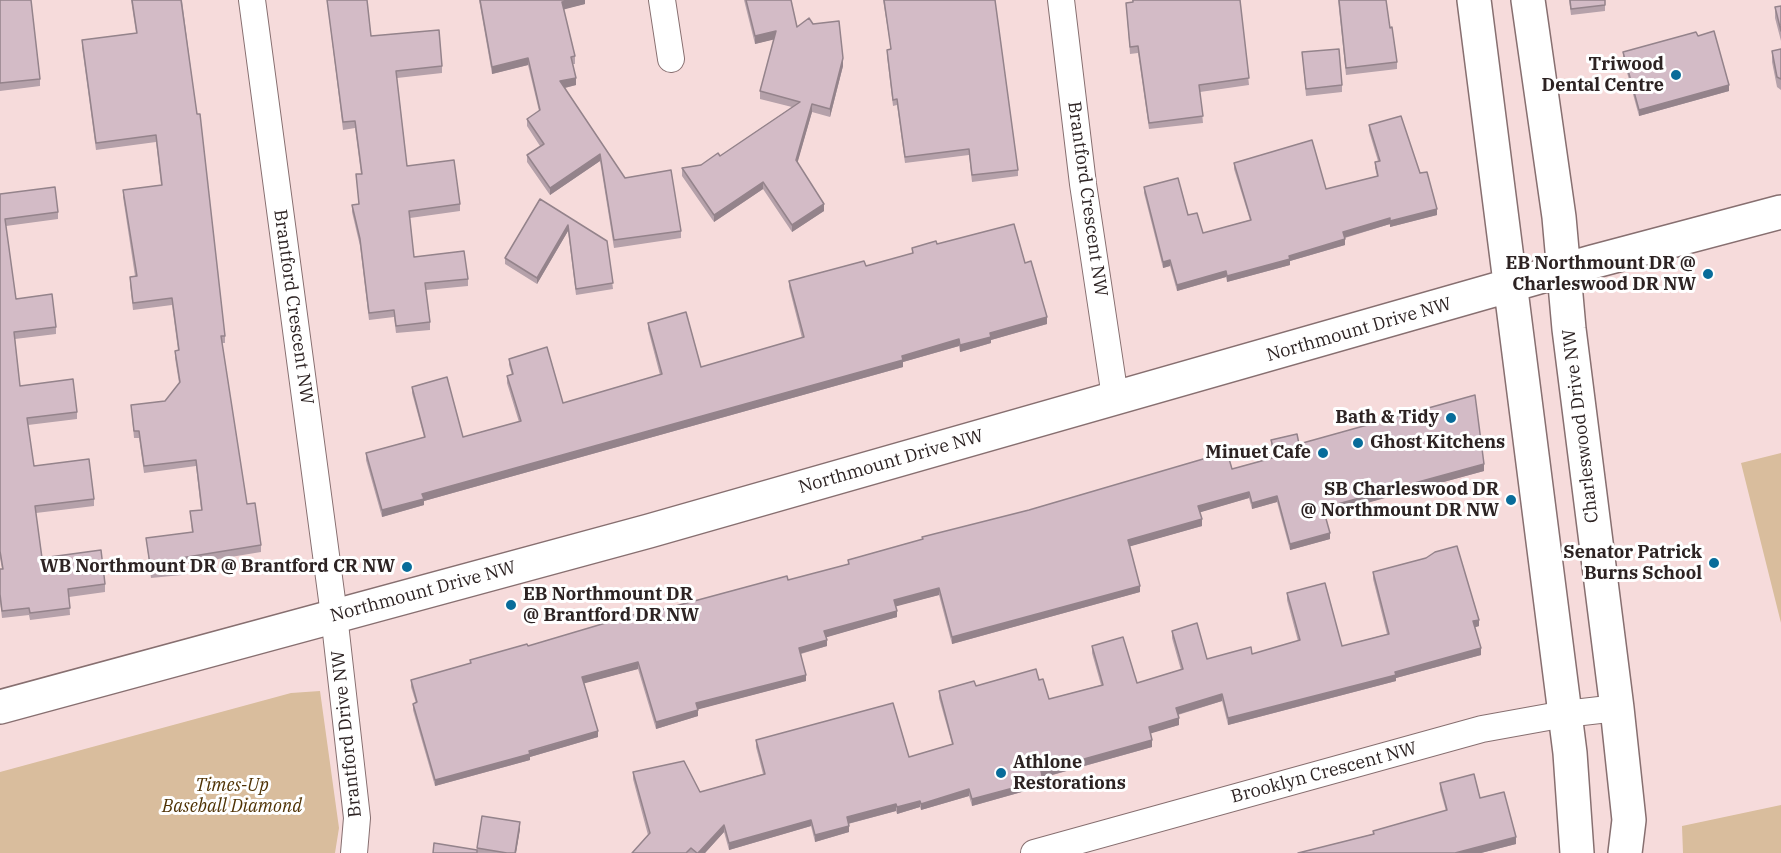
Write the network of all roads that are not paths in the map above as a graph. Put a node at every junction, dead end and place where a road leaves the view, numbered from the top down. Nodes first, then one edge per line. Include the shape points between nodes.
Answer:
1 (252, 0) edge
2 (662, 0) edge
3 (1061, 0) edge
4 (1474, 0) edge
5 (1528, 0) edge
6 (671, 58) dead end
7 (1781, 212) edge
8 (1563, 271) junction
9 (1511, 286) junction
10 (1115, 398) junction
11 (334, 615) junction
12 (0, 707) edge
13 (1617, 708) junction
14 (1565, 714) junction
15 (354, 853) edge
16 (1034, 853) edge
17 (1577, 853) edge
18 (1625, 853) edge

1 - 11 street, Brantford Crescent NW
2 - 6 street
3 - 10 street, Brantford Crescent NW
4 - 9 street
5 - 8 street, Charleswood Drive NW
7 - 8 street, Northmount Drive NW
8 - 9 street, Northmount Drive NW
8 - 13 street, Charleswood Drive NW
9 - 10 street, Northmount Drive NW
9 - 14 street
10 - 11 street, Northmount Drive NW via 649,531
11 - 12 street, Northmount Drive NW
11 - 15 street, Brantford Drive NW via 357,818
13 - 14 street, Brooklyn Crescent NW
13 - 18 street, Charleswood Drive NW via 1629,820
14 - 16 street, Brooklyn Crescent NW via 1482,729
14 - 17 street

